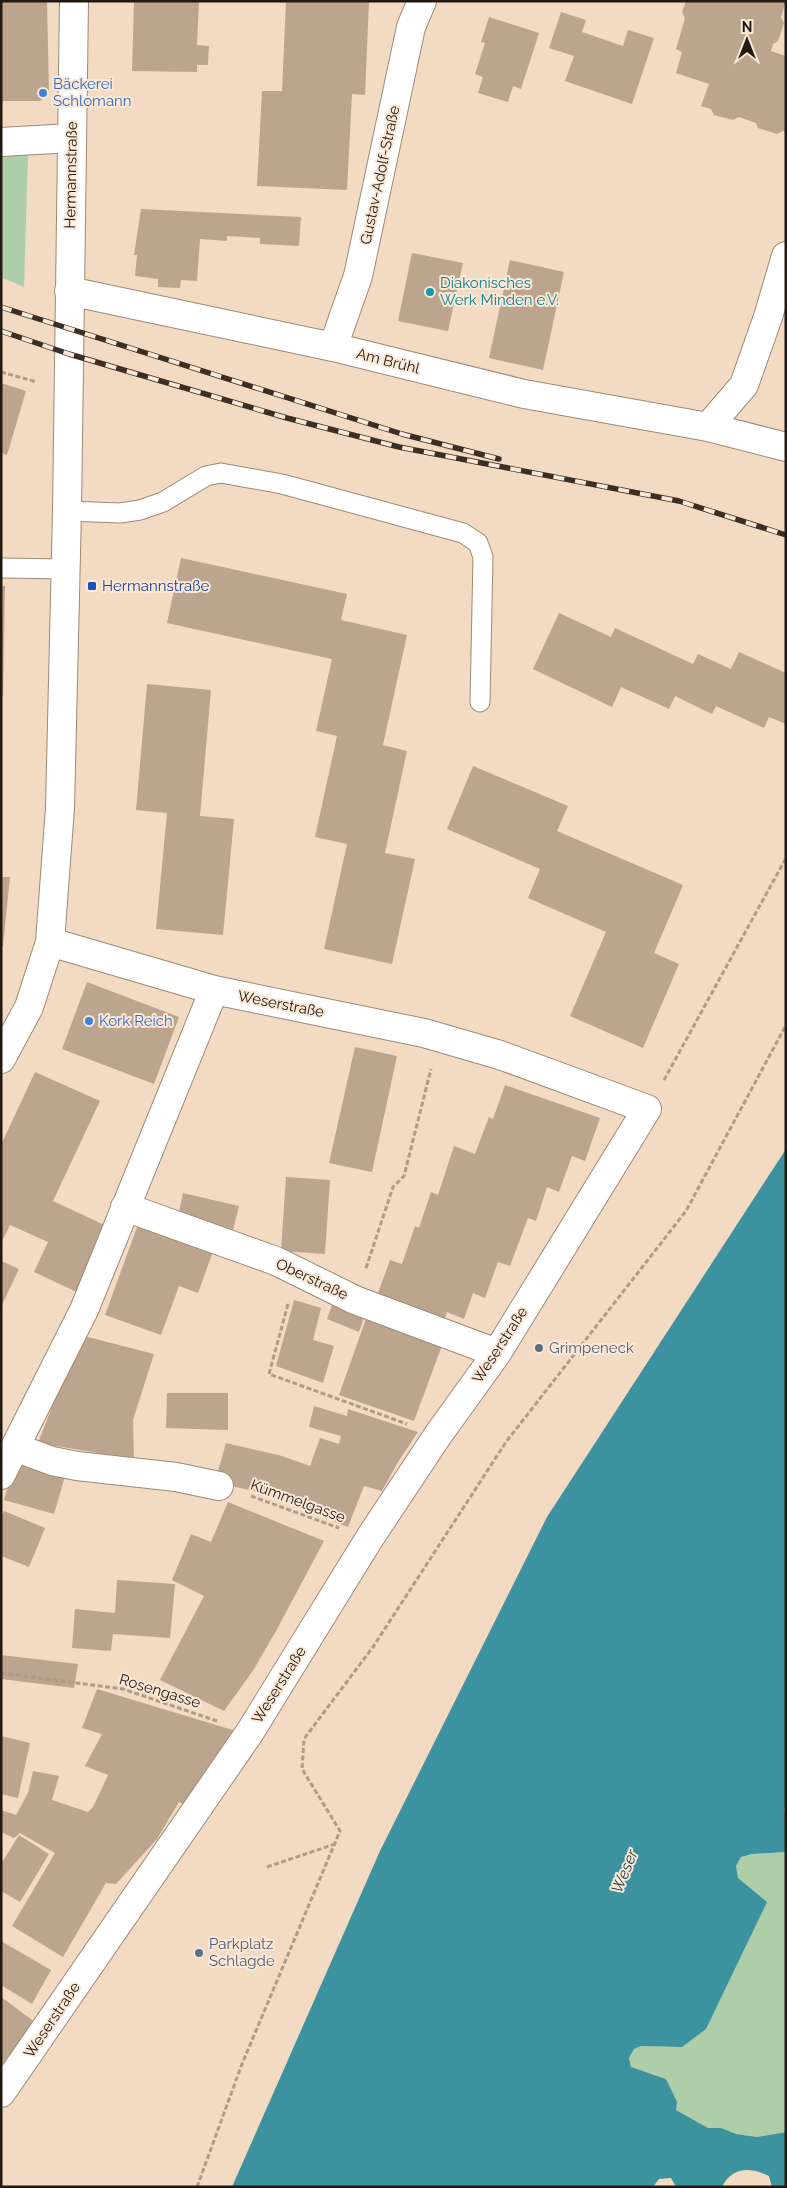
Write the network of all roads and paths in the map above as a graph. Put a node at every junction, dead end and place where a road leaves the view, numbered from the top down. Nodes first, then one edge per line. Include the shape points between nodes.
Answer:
1 (74, 1) edge
2 (422, 1) edge
3 (72, 138) junction
4 (1, 142) edge
5 (786, 256) edge
6 (69, 291) junction
7 (333, 347) junction
8 (708, 427) junction
9 (786, 447) edge
10 (67, 511) junction
11 (1, 568) edge
12 (66, 569) junction
13 (480, 702) dead end
14 (786, 858) edge
15 (50, 942) junction
16 (214, 990) junction
17 (786, 1025) edge
18 (424, 1033) junction
19 (1, 1059) edge
20 (647, 1109) junction
21 (125, 1207) junction
22 (297, 1270) junction
23 (355, 1300) junction
24 (497, 1353) junction
25 (438, 1435) junction
26 (17, 1448) junction
27 (1, 1476) edge
28 (219, 1486) joint
29 (369, 1539) junction
30 (1, 1674) edge
31 (250, 1732) junction
32 (336, 1844) junction
33 (267, 1867) dead end
34 (1, 2093) edge
35 (197, 2187) edge

1 - 3 street, Hermannstraße
2 - 7 street, Gustav-Adolf-Straße via 411,27 358,276
3 - 4 street
3 - 6 street, Hermannstraße
5 - 8 street via 744,385
6 - 7 street, Am Brühl
6 - 10 street, Hermannstraße
7 - 8 street, Am Brühl via 524,394
8 - 9 street, Am Brühl
10 - 12 street, Hermannstraße
10 - 13 lane via 120,513 140,510 163,502 196,481 221,473 282,484 463,533 478,543 483,556
11 - 12 lane
12 - 15 street, Hermannstraße via 60,808
14 - 20 path
15 - 16 street, Weserstraße
15 - 19 street, Hermannstraße via 29,1007
16 - 18 street, Weserstraße
16 - 21 street
17 - 32 path via 686,1211 506,1442 373,1647 304,1739 302,1769 340,1831
18 - 20 street, Weserstraße via 500,1055
18 - 23 path via 416,1060 432,1064 404,1176 393,1187
20 - 24 street, Weserstraße
21 - 22 street, Oberstraße
21 - 26 street via 84,1310
22 - 23 street, Oberstraße
22 - 25 path via 269,1374
23 - 24 street, Oberstraße
24 - 25 street, Weserstraße
25 - 29 street, Weserstraße
26 - 27 street
26 - 28 street via 77,1466 176,1477
28 - 29 path, Kümmelgasse
29 - 31 street, Weserstraße
30 - 31 path, Rosengasse via 123,1690
31 - 34 street, Weserstraße
32 - 33 path
32 - 35 path via 242,2064

